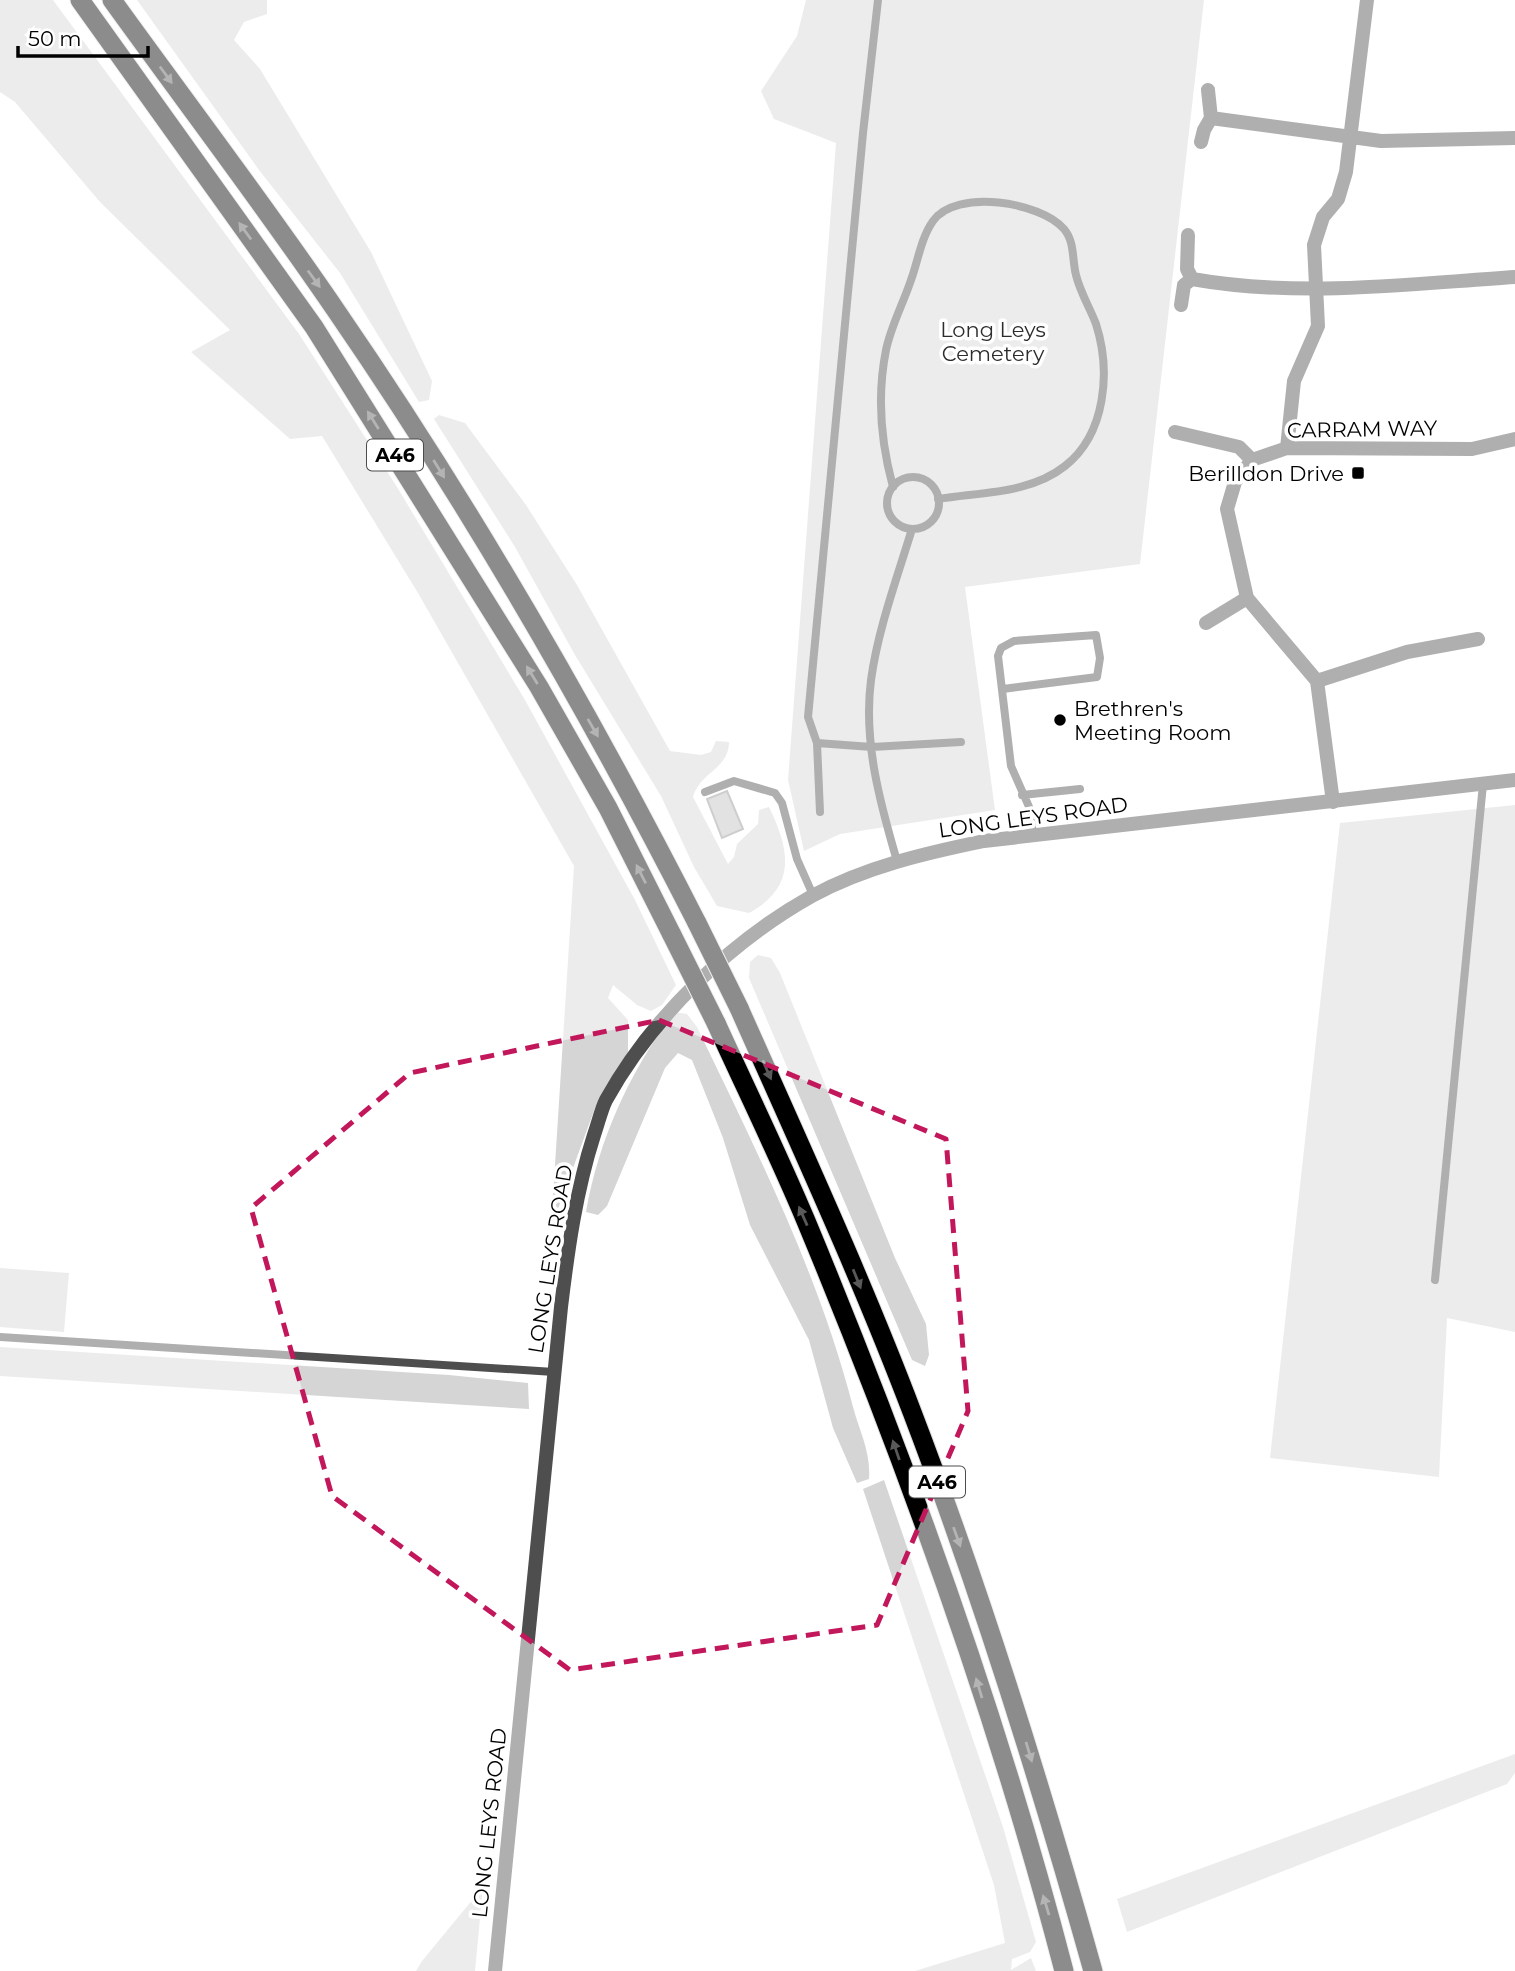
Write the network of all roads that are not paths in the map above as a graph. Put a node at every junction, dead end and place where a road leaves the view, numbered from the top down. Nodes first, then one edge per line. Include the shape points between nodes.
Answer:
1 (80, 0) edge
2 (112, 0) edge
3 (878, 0) edge
4 (1367, 0) edge
5 (1208, 90) dead end
6 (1212, 118) junction
7 (1350, 136) junction
8 (1515, 138) edge
9 (1201, 142) dead end
10 (1188, 235) dead end
11 (1515, 277) edge
12 (1192, 279) junction
13 (1317, 289) junction
14 (1181, 305) dead end
15 (1175, 432) dead end
16 (1515, 439) edge
17 (1287, 448) junction
18 (1252, 460) junction
19 (893, 487) junction
20 (938, 499) junction
21 (912, 529) junction
22 (1247, 598) junction
23 (1206, 623) dead end
24 (1478, 639) dead end
25 (1317, 681) junction
26 (1003, 689) junction
27 (961, 742) dead end
28 (817, 743) junction
29 (872, 747) junction
30 (1515, 780) edge
31 (1483, 784) junction
32 (1080, 789) dead end
33 (705, 792) dead end
34 (1022, 795) junction
35 (1333, 802) junction
36 (820, 812) dead end
37 (1033, 835) junction
38 (897, 861) junction
39 (813, 895) junction
40 (1435, 1280) dead end
41 (0, 1337) edge
42 (554, 1372) junction
43 (1093, 1968) edge
44 (495, 1971) edge
45 (1064, 1971) edge

45 -> 1 highway, A46, bridge via 973,1668 885,1418 805,1219 716,1023 608,808 540,687 314,327
2 -> 43 highway, A46, bridge via 337,312 462,505 615,766 697,923 828,1208 912,1411 1002,1664
3 - 28 lane via 808,717
4 - 7 street
5 - 6 street
6 - 7 street
6 - 9 street
7 - 8 street via 1414,141
7 - 13 street via 1338,200 1323,217 1314,245
10 - 12 street via 1187,269
11 - 13 street
12 - 13 street via 1245,288
12 - 14 street via 1184,285
13 - 17 street via 1318,326 1294,382
15 - 18 street via 1239,447
16 - 17 street, CARRAM WAY via 1472,449
17 - 18 street, CARRAM WAY
18 - 22 street via 1235,482 1227,509
19 - 20 lane via 904,479 922,479
19 - 20 lane via 883,434 881,386 886,348 934,219 955,204 975,201 1027,209 1066,230 1074,252 1075,274 1103,358 1098,419 1065,466 1038,481 1009,490
19 - 21 lane via 887,498 890,516
20 - 21 lane via 933,519
21 - 29 lane via 872,672
22 - 23 street
22 - 25 street
24 - 25 street via 1407,652
25 - 35 street
26 - 26 lane via 998,656 1007,643 1096,635 1097,677
26 - 34 lane via 1011,766
27 - 29 lane
28 - 29 lane
28 - 36 lane
29 - 38 lane via 878,797
30 - 31 street, LONG LEYS ROAD
31 - 35 street, LONG LEYS ROAD
31 - 40 lane
32 - 34 lane
33 - 39 lane via 734,781 775,793
34 - 37 lane via 1030,809
35 - 37 street, LONG LEYS ROAD
37 - 38 street, LONG LEYS ROAD
38 - 39 street, LONG LEYS ROAD
39 - 42 street, LONG LEYS ROAD via 727,955 658,1027 605,1101 572,1222
41 - 42 lane
42 - 44 street, LONG LEYS ROAD

